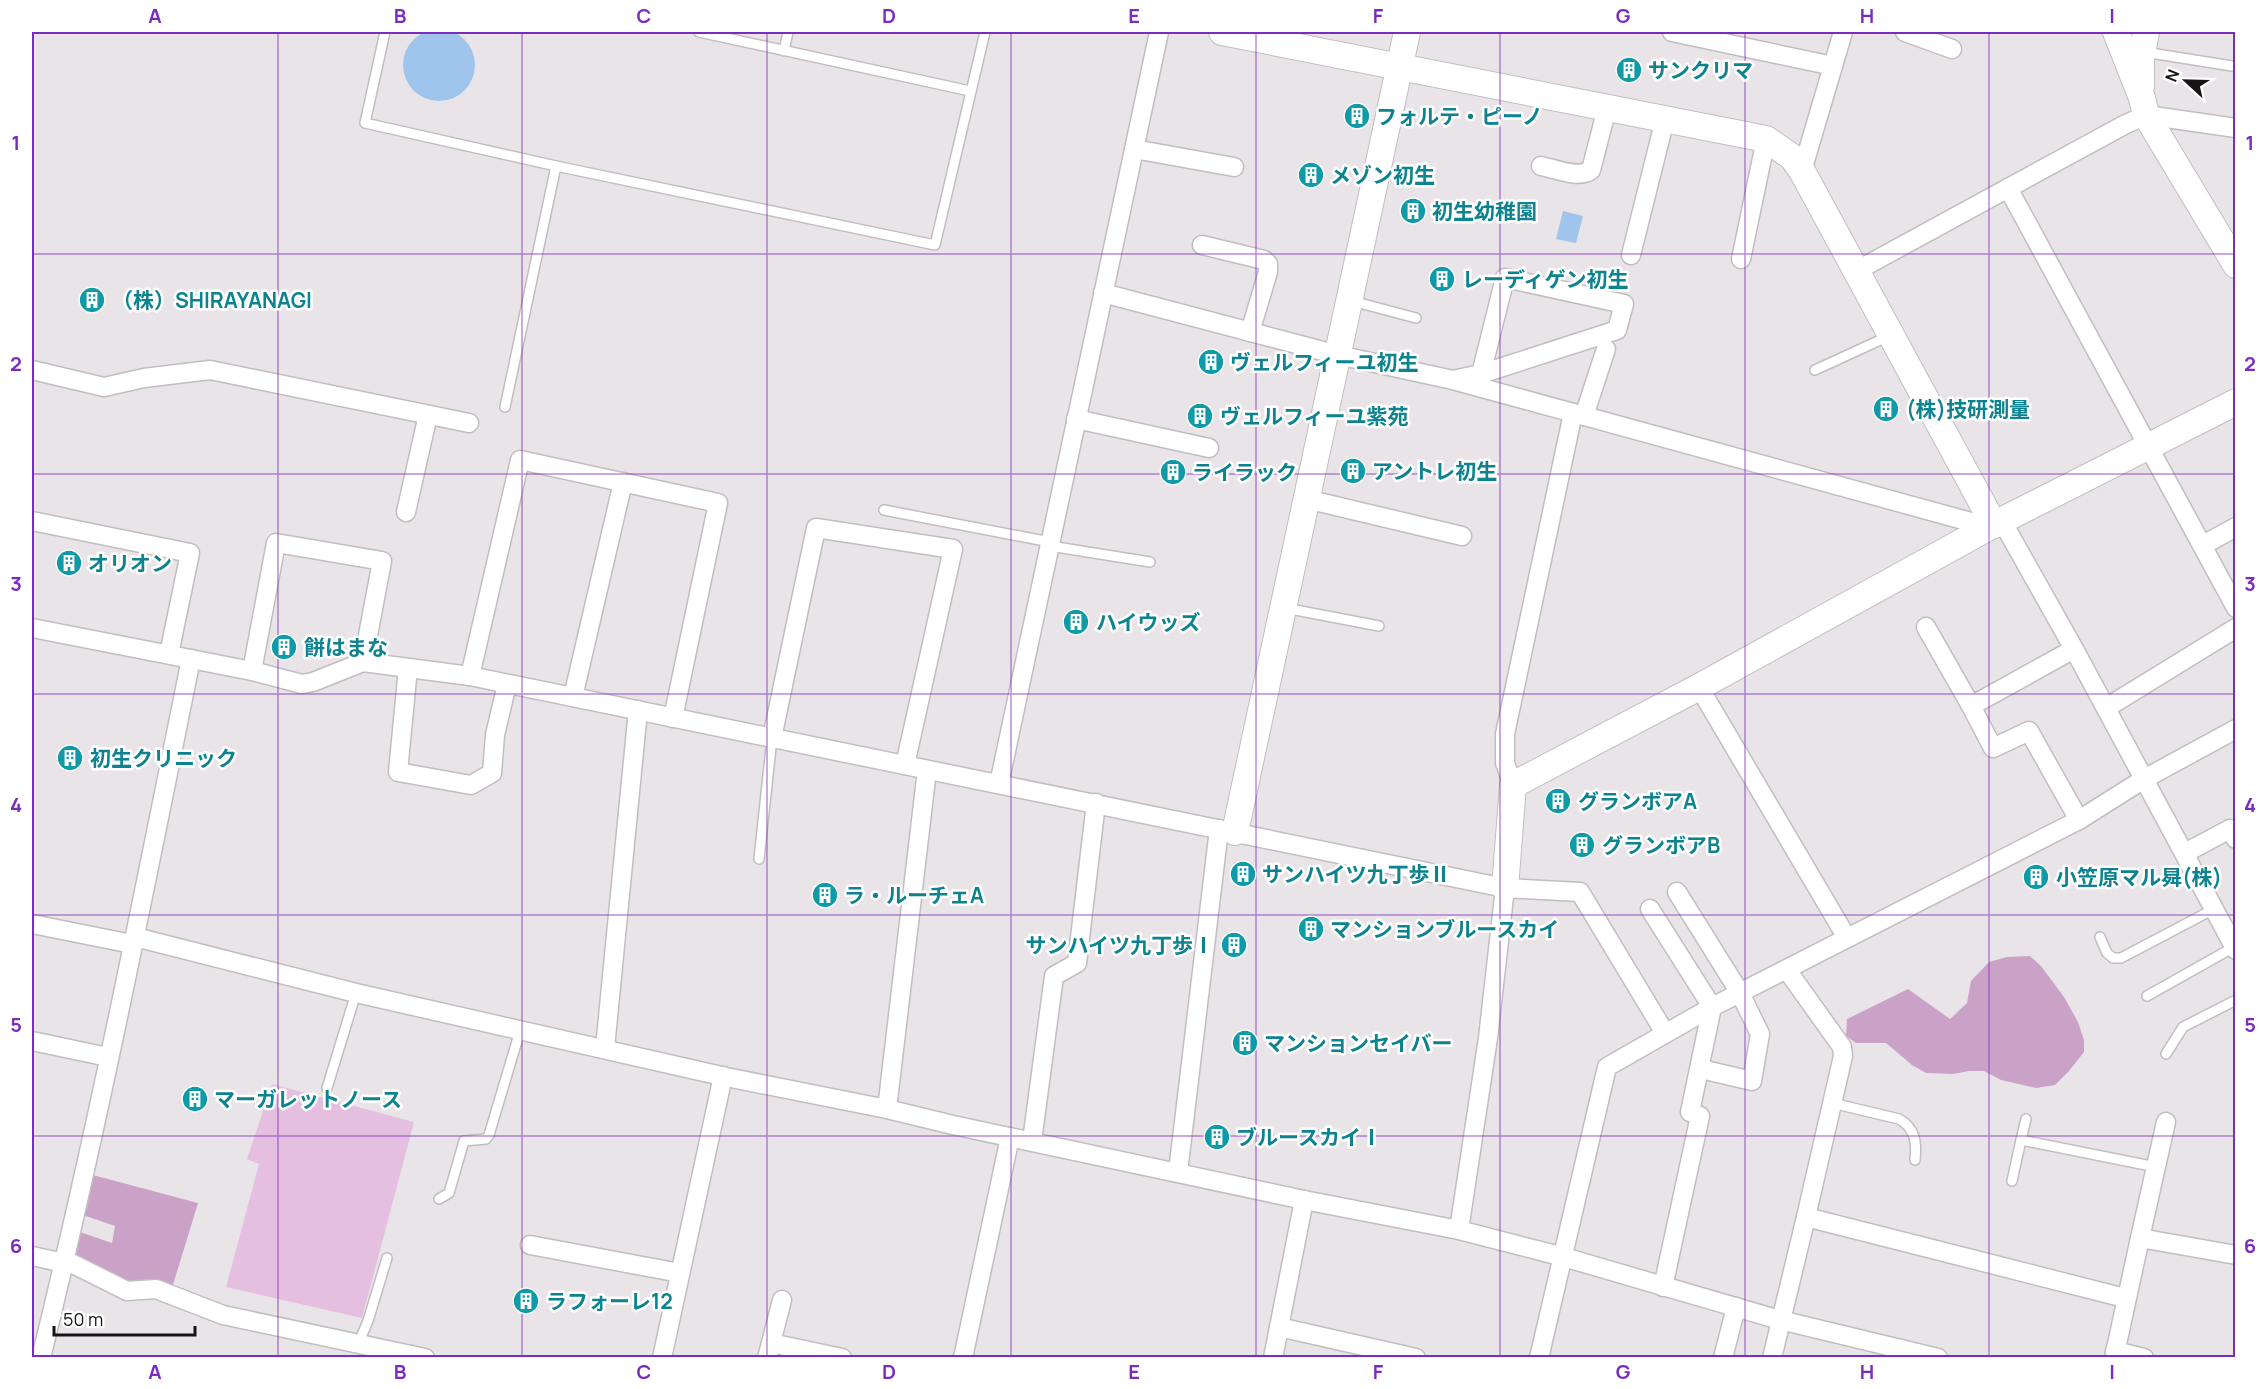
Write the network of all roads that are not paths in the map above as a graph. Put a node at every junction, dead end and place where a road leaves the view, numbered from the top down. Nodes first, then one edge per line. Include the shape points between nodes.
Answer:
1 (385, 32) edge
2 (699, 32) edge
3 (788, 32) edge
4 (985, 32) edge
5 (1159, 32) edge
6 (1222, 32) edge
7 (1407, 32) edge
8 (1672, 32) edge
9 (1843, 32) edge
10 (1905, 32) edge
11 (2116, 32) edge
12 (2144, 42) edge
13 (1952, 49) dead end
14 (784, 51) junction
15 (1833, 66) junction
16 (2232, 66) dead end
17 (1399, 68) junction
18 (970, 91) junction
19 (2144, 107) junction
20 (1607, 108) junction
21 (1665, 119) junction
22 (2235, 128) edge
23 (1766, 139) junction
24 (1134, 149) junction
25 (556, 166) junction
26 (1541, 166) dead end
27 (1234, 167) dead end
28 (1802, 171) junction
29 (2008, 188) junction
30 (1203, 244) dead end
31 (1631, 255) dead end
32 (1741, 259) dead end
33 (2235, 265) edge
34 (1856, 271) junction
35 (1103, 293) junction
36 (1350, 300) junction
37 (1416, 318) dead end
38 (1250, 332) junction
39 (1891, 335) junction
40 (1606, 349) dead end
41 (1338, 355) junction
42 (32, 370) edge
43 (1815, 370) dead end
44 (1481, 374) junction
45 (1452, 380) junction
46 (2235, 402) edge
47 (505, 407) dead end
48 (428, 415) junction
49 (1579, 415) junction
50 (1076, 419) junction
51 (469, 423) dead end
52 (2149, 446) junction
53 (1209, 448) dead end
54 (623, 482) junction
55 (1306, 498) junction
56 (884, 510) dead end
57 (406, 512) dead end
58 (32, 521) edge
59 (1995, 524) junction
60 (2235, 527) edge
61 (1462, 536) dead end
62 (1050, 544) junction
63 (2203, 545) junction
64 (1150, 562) dead end
65 (1283, 607) junction
66 (2235, 608) edge
67 (1379, 626) dead end
68 (1926, 627) dead end
69 (32, 628) edge
70 (2235, 628) edge
71 (2074, 649) junction
72 (169, 654) junction
73 (191, 659) junction
74 (363, 662) junction
75 (408, 668) junction
76 (252, 671) junction
77 (470, 676) junction
78 (507, 684) junction
79 (1699, 687) junction
80 (573, 697) junction
81 (1971, 706) junction
82 (2106, 708) junction
83 (638, 710) junction
84 (673, 718) junction
85 (2235, 729) edge
86 (772, 738) junction
87 (905, 765) junction
88 (927, 770) junction
89 (2144, 779) junction
90 (999, 784) junction
91 (1513, 785) junction
92 (1096, 803) junction
93 (2079, 820) junction
94 (1227, 830) junction
95 (2235, 839) edge
96 (2185, 853) junction
97 (759, 859) dead end
98 (1505, 888) junction
99 (1677, 892) dead end
100 (1650, 909) dead end
101 (2214, 909) junction
102 (32, 924) edge
103 (2100, 937) dead end
104 (1847, 938) junction
105 (134, 940) junction
106 (2235, 948) edge
107 (1787, 970) junction
108 (356, 993) junction
109 (1740, 993) junction
110 (2147, 996) dead end
111 (2235, 1000) edge
112 (1712, 1007) junction
113 (520, 1031) junction
114 (1665, 1033) junction
115 (32, 1041) edge
116 (604, 1048) junction
117 (2166, 1054) dead end
118 (108, 1057) junction
119 (1701, 1069) junction
120 (723, 1076) junction
121 (327, 1088) dead end
122 (1832, 1103) junction
123 (888, 1109) junction
124 (2026, 1119) dead end
125 (2166, 1122) dead end
126 (1010, 1137) junction
127 (2021, 1140) junction
128 (1032, 1141) junction
129 (1915, 1160) dead end
130 (2156, 1167) junction
131 (1178, 1172) junction
132 (2012, 1181) dead end
133 (439, 1199) dead end
134 (1304, 1200) junction
135 (1806, 1217) junction
136 (1459, 1230) junction
137 (2140, 1238) junction
138 (530, 1245) dead end
139 (2235, 1255) edge
140 (32, 1256) edge
141 (387, 1258) dead end
142 (1564, 1258) junction
143 (64, 1262) junction
144 (680, 1274) junction
145 (1664, 1287) junction
146 (2125, 1298) junction
147 (782, 1300) dead end
148 (1736, 1307) junction
149 (1780, 1320) junction
150 (1279, 1327) junction
151 (358, 1344) junction
152 (769, 1350) edge
153 (1381, 1354) edge
154 (2114, 1354) edge
155 (40, 1358) edge
156 (425, 1358) edge
157 (662, 1358) edge
158 (842, 1358) edge
159 (963, 1358) edge
160 (1273, 1358) edge
161 (1416, 1358) edge
162 (1539, 1358) edge
163 (1724, 1358) edge
164 (1772, 1358) edge
165 (1938, 1358) edge
166 (2144, 1358) edge

1 - 25 lane via 366,123
2 - 14 lane
3 - 14 lane
4 - 18 lane
5 - 24 street
6 - 17 street
7 - 17 street
8 - 15 street
9 - 15 street
10 - 13 street
11 - 19 street
12 - 16 lane
12 - 19 street via 2140,71
14 - 18 lane
15 - 28 street
17 - 20 street
17 - 36 street
18 - 25 lane via 935,245
19 - 22 street
19 - 29 street via 2124,125
19 - 33 street
20 - 21 street
20 - 26 street via 1591,170 1577,174
21 - 23 street
21 - 31 street
23 - 28 street via 1792,157
23 - 32 street
24 - 27 street
24 - 35 street
25 - 47 lane
28 - 34 street
29 - 34 street
29 - 52 street
30 - 38 street via 1268,264
34 - 39 street
35 - 38 street
35 - 50 street
36 - 37 lane
36 - 41 street
38 - 41 street
39 - 43 lane
39 - 59 street
40 - 49 street
41 - 45 street
41 - 55 street
42 - 48 street via 104,387 210,370
44 - 44 street via 1617,330 1624,304 1505,279
44 - 45 street
45 - 49 street
46 - 52 street
48 - 51 street
48 - 57 street
49 - 59 street
49 - 91 street via 1505,734 1505,763
50 - 53 street
50 - 62 street
52 - 59 street
52 - 63 street
54 - 77 street via 520,460
54 - 80 street
54 - 84 street via 718,503
55 - 61 street
55 - 65 street
56 - 62 lane
58 - 72 street via 190,553
59 - 71 street
59 - 79 street
60 - 63 street
62 - 64 lane
62 - 90 street
63 - 66 street
65 - 67 lane
65 - 94 street
68 - 81 street
69 - 72 street
70 - 82 street
71 - 81 street
71 - 82 street
72 - 73 street
73 - 76 street
73 - 105 street
74 - 75 street
74 - 76 street via 302,684
74 - 76 street via 382,561 276,543
75 - 77 street
75 - 78 street via 398,772 471,785 492,773 495,735
77 - 78 street
78 - 80 street
79 - 91 street
79 - 104 street
80 - 83 street
81 - 93 street via 1993,748 2029,731
82 - 89 street
83 - 84 street
83 - 116 street
84 - 86 street
85 - 89 street
86 - 87 street
86 - 87 street via 816,528 952,549
86 - 97 lane
87 - 88 street
88 - 90 street
88 - 123 street
89 - 93 street
89 - 96 street
90 - 92 street
91 - 98 street
92 - 94 street
92 - 128 street via 1077,963 1054,976
93 - 104 street
94 - 98 street
94 - 131 street
95 - 96 street via 2230,829
96 - 101 street
98 - 114 street via 1580,891
98 - 136 street via 1488,1038
99 - 109 street
100 - 112 street
101 - 103 lane via 2121,958 2107,953
101 - 106 street
102 - 105 street
104 - 107 street
105 - 108 street
105 - 118 street
106 - 110 lane
107 - 109 street
107 - 122 street via 1842,1047
108 - 113 street
108 - 121 lane
109 - 112 street
109 - 119 street via 1760,1034 1752,1081
111 - 117 lane via 2183,1027
112 - 114 street
112 - 119 street
113 - 116 street
113 - 133 lane via 489,1135 486,1139 464,1141 449,1193
114 - 142 street via 1607,1067
115 - 118 street
116 - 120 street
118 - 143 street
119 - 145 street via 1690,1113 1700,1116
120 - 123 street
120 - 144 street
122 - 129 lane via 1906,1123 1915,1137
122 - 135 street
123 - 126 street
124 - 127 lane
125 - 130 street
126 - 128 street
126 - 159 street
127 - 130 lane
127 - 132 lane
128 - 131 street
130 - 137 street
131 - 134 street
134 - 136 street
134 - 150 street
135 - 146 street
135 - 149 street
136 - 142 street
137 - 139 street
137 - 146 street
138 - 144 street
140 - 143 street
141 - 151 lane
142 - 145 street
142 - 162 street
143 - 151 street via 127,1291 156,1289 223,1315
143 - 155 street
144 - 157 street
145 - 148 street
146 - 154 street
147 - 152 street
148 - 149 street
148 - 163 street
149 - 164 street
149 - 165 street
150 - 153 street
150 - 160 street
151 - 156 street
152 - 158 street
153 - 161 street
154 - 166 street

